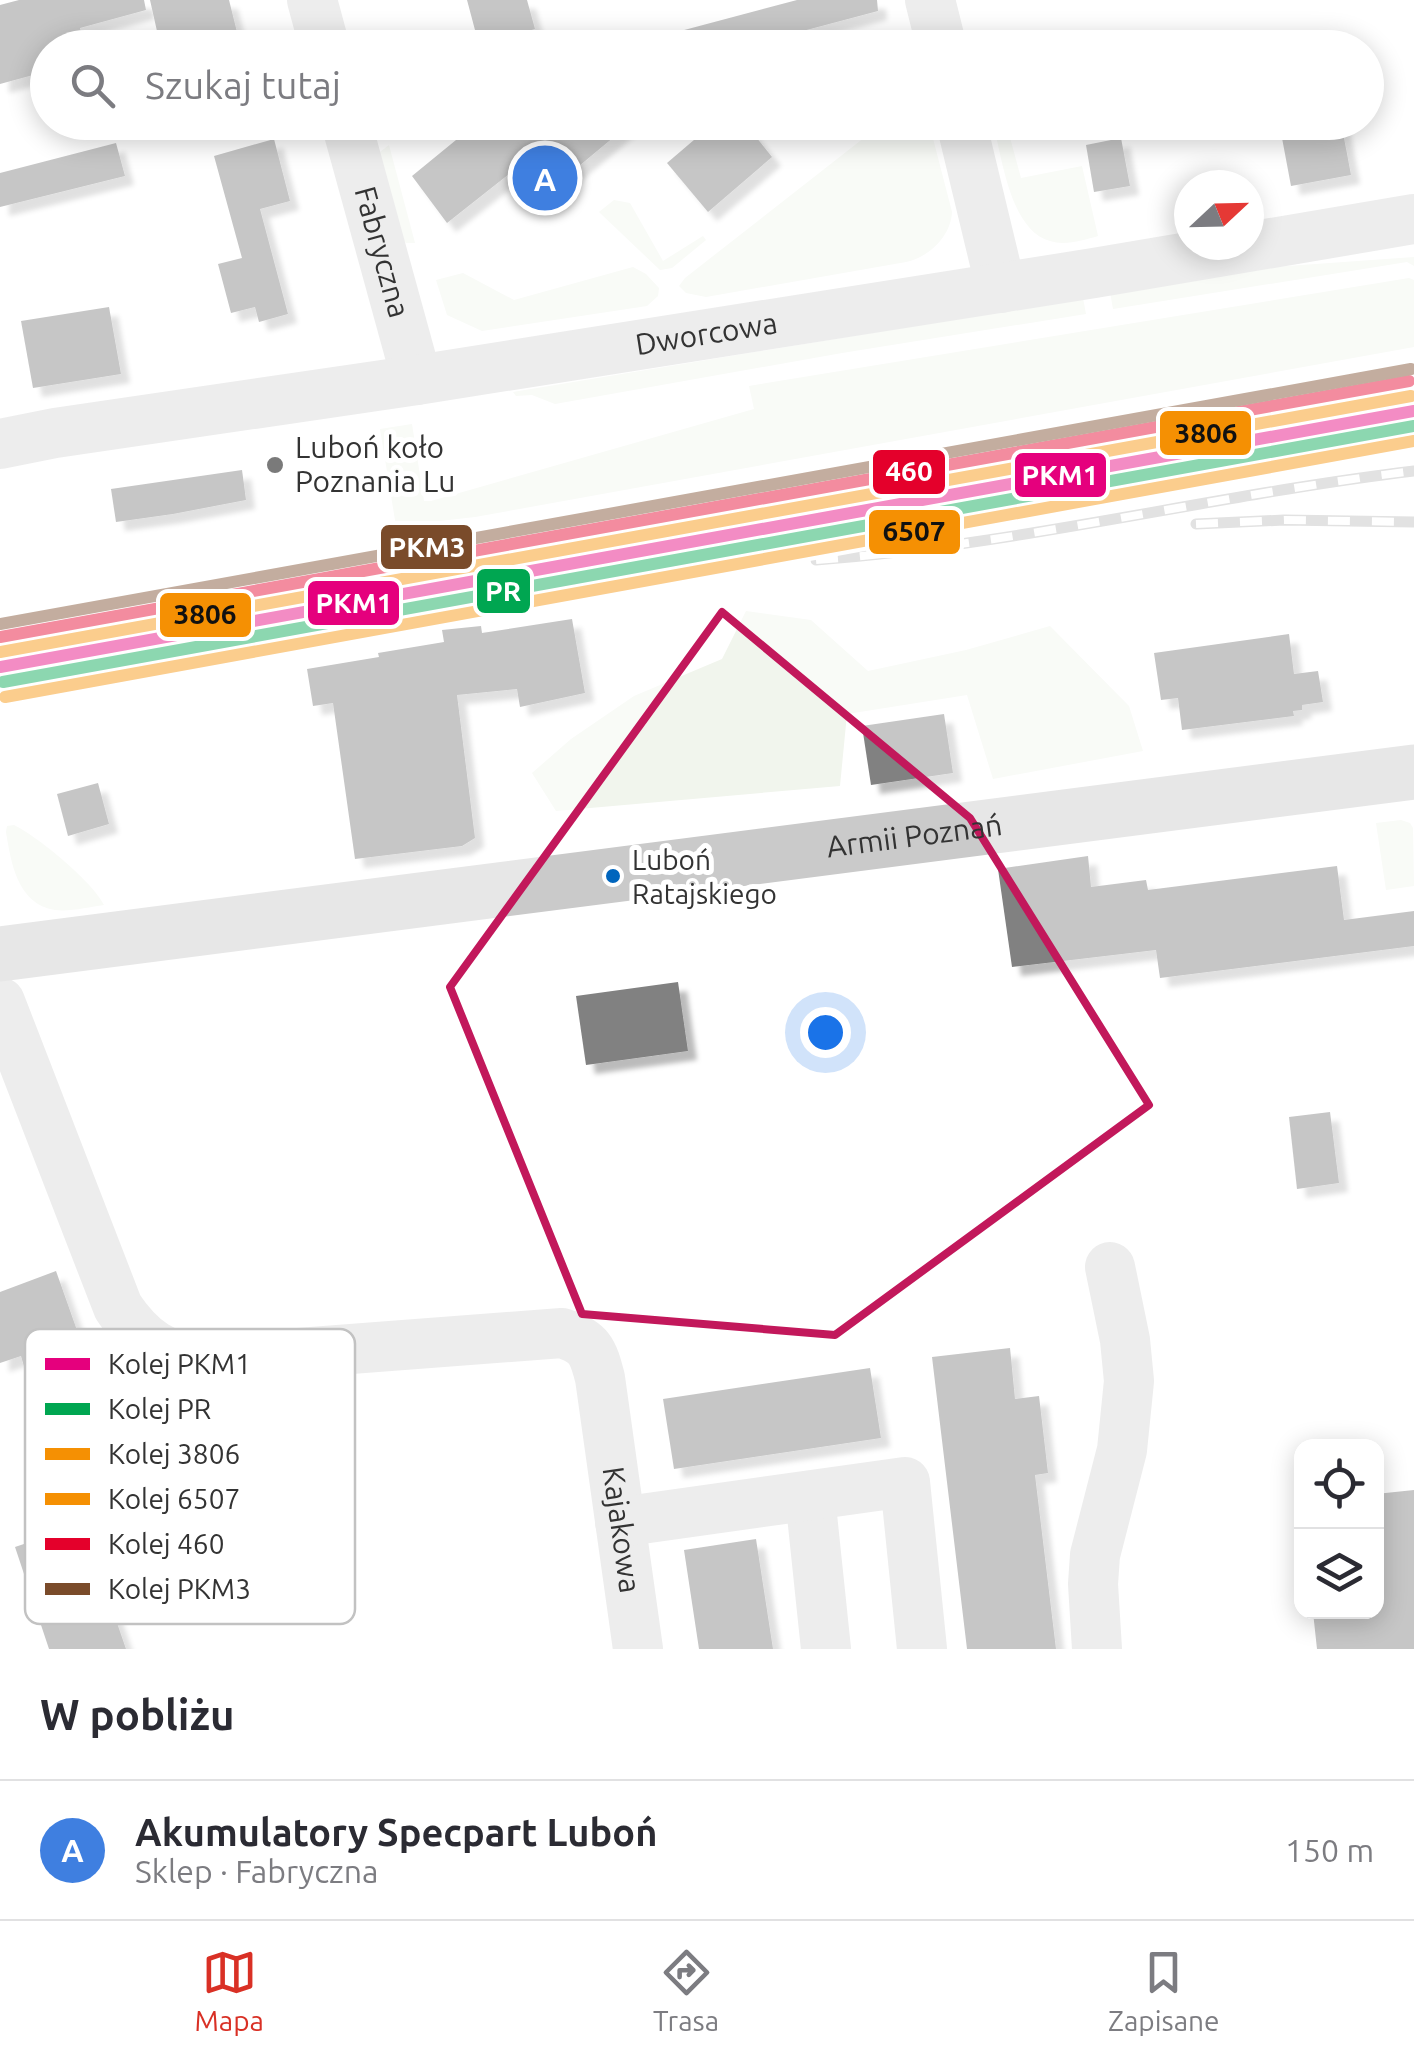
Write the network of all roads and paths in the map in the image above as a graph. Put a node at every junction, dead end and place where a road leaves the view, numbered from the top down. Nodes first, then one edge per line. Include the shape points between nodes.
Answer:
1 (312, 0) edge
2 (930, 0) edge
3 (320, 30) edge
4 (938, 30) edge
5 (351, 140) edge
6 (966, 140) edge
7 (1414, 219) edge
8 (1001, 288) junction
9 (416, 380) junction
10 (0, 444) edge
11 (1414, 772) edge
12 (0, 954) edge
13 (0, 1002) edge
14 (1110, 1268) dead end
15 (133, 1329) edge
16 (355, 1349) edge
17 (810, 1496) junction
18 (620, 1522) junction
19 (638, 1649) edge
20 (826, 1649) edge
21 (922, 1649) edge
22 (1097, 1649) edge

1 - 3 street
2 - 4 street
5 - 9 street, Fabryczna
6 - 8 street
7 - 8 street, Dworcowa
8 - 9 street, Dworcowa
9 - 10 street, Dworcowa
11 - 12 main road, Armii Poznań
13 - 15 street, Kajakowa via 118,1308
14 - 22 street via 1129,1381 1122,1450 1095,1555
16 - 18 street, Kajakowa via 562,1333 588,1345
17 - 18 street
17 - 20 street
17 - 21 street via 905,1482
18 - 19 street, Kajakowa

